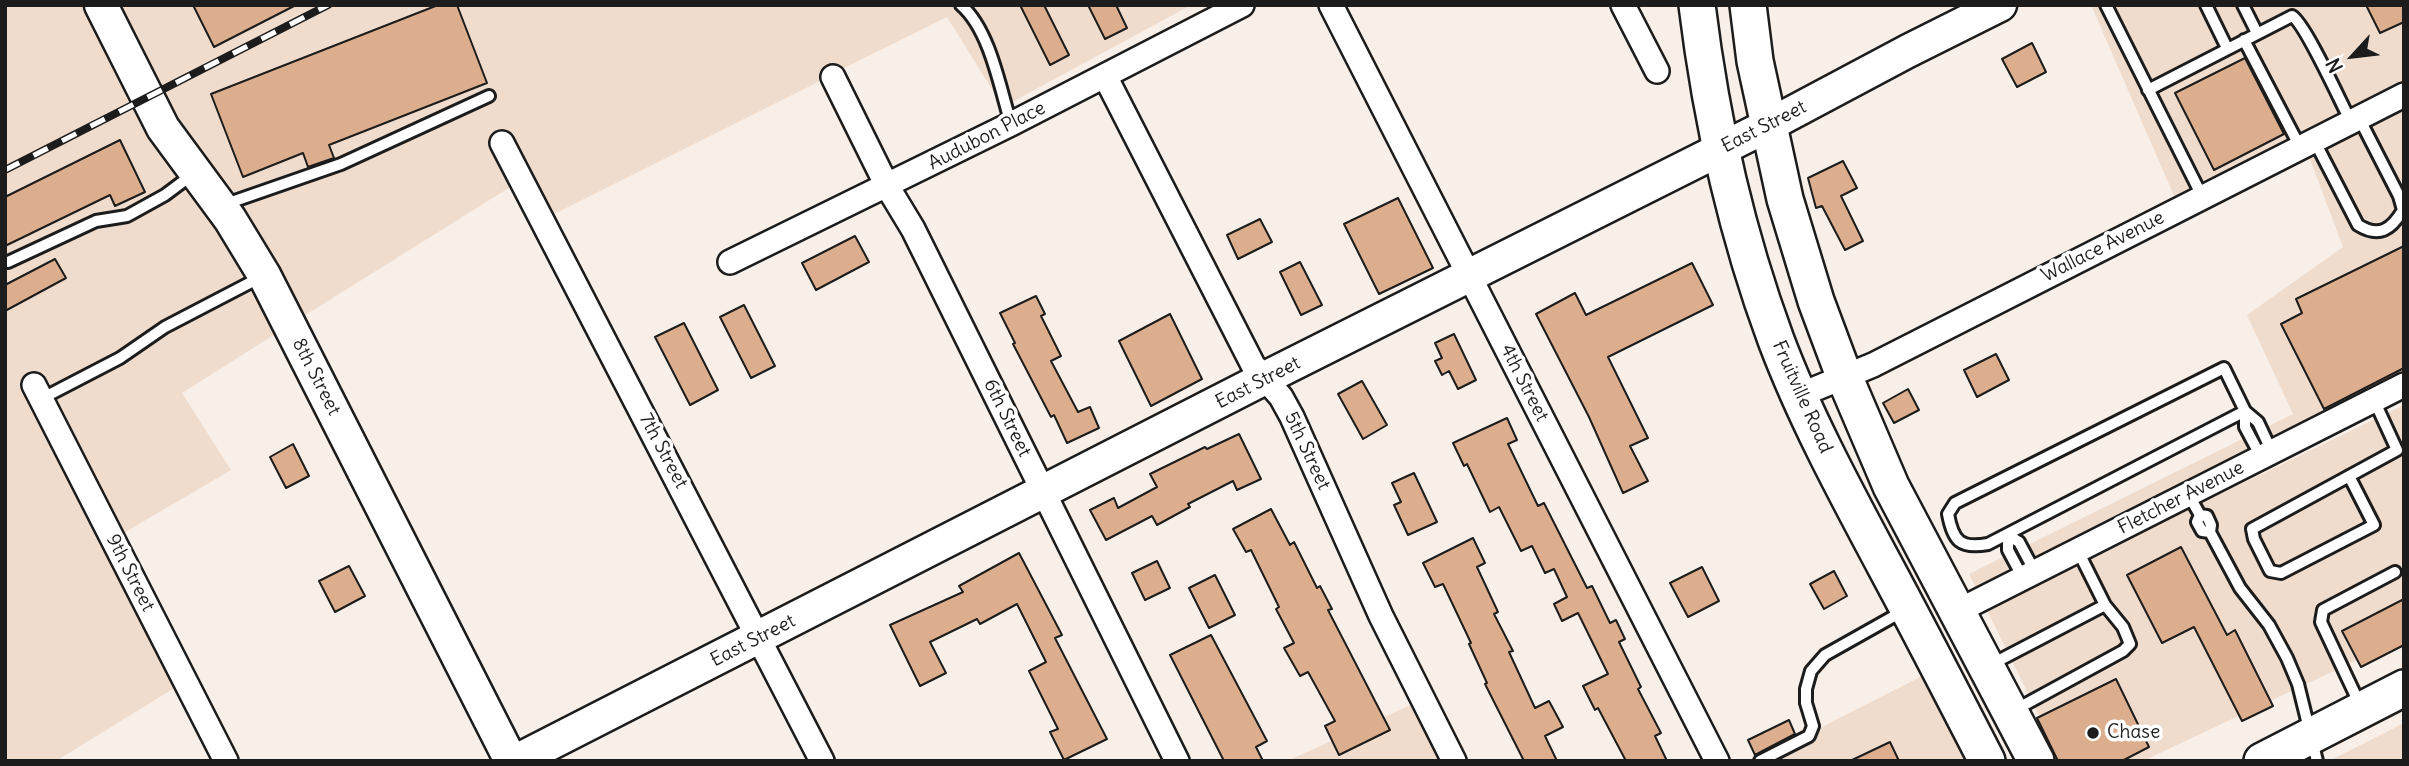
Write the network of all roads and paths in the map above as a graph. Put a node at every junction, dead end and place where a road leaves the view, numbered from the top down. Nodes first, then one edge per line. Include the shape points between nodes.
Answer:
1 (101, 5) edge
2 (961, 5) edge
3 (1242, 5) edge
4 (1331, 5) edge
5 (1623, 5) edge
6 (1697, 5) edge
7 (1748, 5) edge
8 (2000, 5) edge
9 (2106, 5) edge
10 (2206, 5) edge
11 (2243, 5) edge
12 (2257, 33) junction
13 (2244, 40) junction
14 (2227, 48) junction
15 (1657, 71) dead end
16 (1105, 76) junction
17 (833, 77) dead end
18 (2148, 90) junction
19 (2404, 95) edge
20 (489, 96) dead end
21 (2355, 120) junction
22 (1011, 124) junction
23 (1769, 125) junction
24 (502, 143) dead end
25 (2307, 144) junction
26 (1722, 149) junction
27 (195, 172) junction
28 (887, 186) junction
29 (2202, 196) junction
30 (221, 206) junction
31 (8, 262) dead end
32 (730, 262) dead end
33 (264, 275) junction
34 (1470, 276) junction
35 (1844, 376) junction
36 (1265, 379) junction
37 (2404, 385) edge
38 (37, 392) joint
39 (1800, 395) junction
40 (2374, 400) junction
41 (2245, 411) junction
42 (2267, 454) junction
43 (2349, 476) junction
44 (1044, 493) junction
45 (2188, 494) junction
46 (2008, 535) junction
47 (2078, 551) junction
48 (2395, 572) dead end
49 (2029, 575) junction
50 (2105, 605) junction
51 (1908, 608) junction
52 (1958, 611) junction
53 (760, 637) junction
54 (1986, 667) junction
55 (2404, 688) edge
56 (2362, 709) junction
57 (2010, 712) junction
58 (2313, 749) edge
59 (1982, 759) edge
60 (226, 761) edge
61 (514, 761) edge
62 (822, 761) edge
63 (1177, 761) edge
64 (1454, 761) edge
65 (1717, 761) edge
66 (1760, 761) edge
67 (2036, 761) edge
68 (2262, 761) edge

1 - 27 street, 8th Street via 157,117
2 - 22 lane via 972,15 990,53
3 - 16 street, Audubon Place
4 - 34 street, 4th Street
5 - 15 street
6 - 26 main road, Fruitville Road via 1706,80
7 - 23 main road
8 - 23 street, East Street
9 - 18 lane
10 - 14 lane
11 - 12 lane
12 - 13 lane
12 - 21 lane via 2289,16 2297,19
13 - 14 lane
13 - 25 lane
14 - 18 lane
16 - 22 street, Audubon Place
16 - 36 street, 5th Street
17 - 28 street, 6th Street
18 - 29 lane
19 - 21 street, Wallace Avenue
20 - 30 lane via 341,164
21 - 25 street, Wallace Avenue
21 - 25 lane via 2403,210 2384,231 2369,232 2358,225
22 - 28 street, Audubon Place
23 - 26 street, East Street
23 - 35 main road via 1796,238
24 - 53 street, 7th Street
25 - 29 street, Wallace Avenue
26 - 34 street, East Street
26 - 39 main road, Fruitville Road via 1747,257
27 - 30 street, 8th Street
27 - 31 lane via 127,216 96,222
28 - 32 street, Audubon Place
28 - 44 street, 6th Street via 913,229
29 - 35 street, Wallace Avenue
30 - 33 street, 8th Street
33 - 38 lane via 165,327 120,358
33 - 61 street, 8th Street
34 - 36 street, East Street
34 - 65 street, 4th Street
35 - 39 street, Wallace Avenue
35 - 52 main road via 1891,486
36 - 44 street, East Street
36 - 64 street, 5th Street via 1292,417 1381,616
37 - 40 street, Fletcher Avenue
38 - 60 street, 9th Street
39 - 51 main road, Fruitville Road
40 - 42 street, Fletcher Avenue
40 - 43 lane via 2397,450
41 - 42 lane via 2258,422
41 - 46 lane
41 - 46 lane via 2224,368 1955,503 1948,514 1957,541 1972,547
42 - 45 street, Fletcher Avenue
43 - 43 lane via 2252,529 2270,570 2281,573 2374,525
44 - 53 street, East Street
44 - 63 street, 6th Street
45 - 47 street, Fletcher Avenue
45 - 58 lane via 2200,514 2197,522 2202,531 2210,532 2240,588 2287,658
46 - 49 lane via 2019,542
47 - 49 street, Fletcher Avenue
47 - 50 lane
48 - 56 lane via 2323,610 2321,622
49 - 52 street, Fletcher Avenue
50 - 54 lane
50 - 57 lane via 2123,627 2129,647
51 - 59 main road, Fruitville Road
51 - 66 lane via 1825,655 1811,671 1806,689 1813,726 1809,736
52 - 54 main road
53 - 61 street, East Street
53 - 62 street, 7th Street
54 - 57 main road
55 - 56 main road
56 - 58 main road
57 - 67 main road
58 - 68 main road

